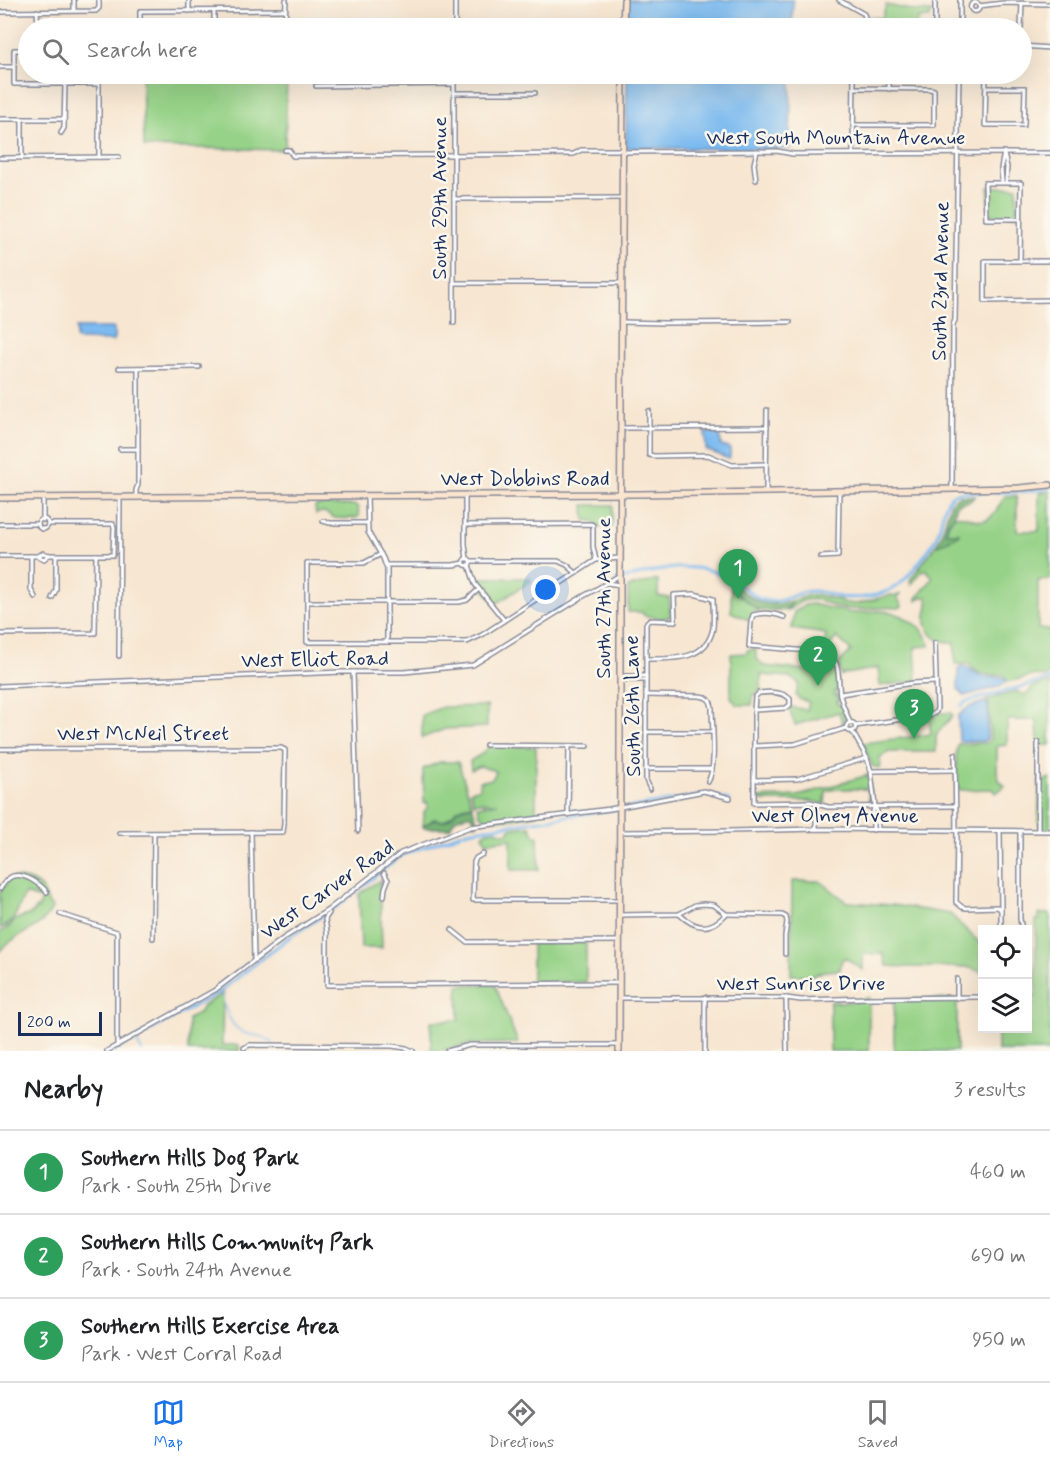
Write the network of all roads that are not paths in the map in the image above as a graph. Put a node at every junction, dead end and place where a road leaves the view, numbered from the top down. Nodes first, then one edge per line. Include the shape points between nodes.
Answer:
1 (74, 0) edge
2 (99, 0) edge
3 (189, 0) edge
4 (286, 0) edge
5 (455, 0) edge
6 (624, 0) edge
7 (839, 0) edge
8 (935, 0) edge
9 (960, 0) edge
10 (1022, 3) junction
11 (1050, 4) edge
12 (979, 6) dead end
13 (285, 10) junction
14 (38, 11) junction
15 (74, 11) junction
16 (189, 11) junction
17 (214, 11) junction
18 (0, 12) edge
19 (38, 18) edge
20 (140, 18) edge
21 (214, 18) edge
22 (285, 18) edge
23 (454, 18) edge
24 (623, 18) edge
25 (864, 18) edge
26 (935, 18) edge
27 (960, 18) edge
28 (1021, 18) edge
29 (1032, 47) edge
30 (1050, 48) edge
31 (18, 50) edge
32 (0, 67) edge
33 (14, 67) junction
34 (65, 84) junction
35 (99, 84) joint
36 (454, 84) joint
37 (623, 84) edge
38 (854, 84) edge
39 (889, 84) edge
40 (959, 84) edge
41 (986, 84) edge
42 (316, 86) dead end
43 (854, 88) junction
44 (986, 88) junction
45 (889, 89) junction
46 (454, 93) junction
47 (535, 93) dead end
48 (0, 119) edge
49 (21, 119) junction
50 (64, 119) junction
51 (853, 124) junction
52 (61, 132) dead end
53 (285, 150) dead end
54 (622, 151) junction
55 (757, 151) junction
56 (958, 152) junction
57 (853, 153) junction
58 (1004, 153) junction
59 (1050, 153) edge
60 (454, 154) junction
61 (99, 157) junction
62 (119, 157) dead end
63 (0, 158) edge
64 (22, 158) junction
65 (756, 180) dead end
66 (1004, 182) junction
67 (622, 198) junction
68 (454, 199) junction
69 (1021, 219) junction
70 (1020, 261) junction
71 (1050, 261) edge
72 (453, 283) junction
73 (622, 283) junction
74 (1050, 300) edge
75 (622, 321) junction
76 (790, 322) dead end
77 (454, 323) dead end
78 (199, 367) dead end
79 (119, 368) dead end
80 (138, 368) junction
81 (767, 410) dead end
82 (649, 411) dead end
83 (767, 427) junction
84 (621, 428) junction
85 (649, 428) junction
86 (120, 449) dead end
87 (138, 449) junction
88 (766, 464) junction
89 (1050, 485) edge
90 (952, 489) junction
91 (766, 491) junction
92 (839, 491) junction
93 (620, 494) junction
94 (465, 495) junction
95 (367, 496) junction
96 (120, 497) junction
97 (136, 497) junction
98 (0, 498) edge
99 (43, 498) junction
100 (43, 519) junction
101 (323, 521) dead end
102 (367, 523) junction
103 (0, 524) edge
104 (38, 524) junction
105 (48, 525) junction
106 (465, 525) junction
107 (381, 554) junction
108 (56, 555) junction
109 (96, 555) junction
110 (0, 556) edge
111 (31, 556) junction
112 (821, 557) dead end
113 (620, 558) junction
114 (596, 560) junction
115 (468, 562) junction
116 (386, 565) junction
117 (576, 573) junction
118 (620, 580) junction
119 (607, 583) junction
120 (479, 589) junction
121 (35, 597) dead end
122 (52, 598) dead end
123 (307, 602) junction
124 (387, 602) junction
125 (784, 617) dead end
126 (504, 620) junction
127 (0, 634) edge
128 (387, 642) junction
129 (934, 644) dead end
130 (119, 656) dead end
131 (646, 659) junction
132 (353, 672) junction
133 (620, 678) junction
134 (646, 678) junction
135 (936, 682) junction
136 (0, 686) edge
137 (840, 694) junction
138 (646, 695) junction
139 (754, 710) junction
140 (850, 723) junction
141 (855, 726) junction
142 (846, 728) junction
143 (852, 731) junction
144 (646, 732) junction
145 (712, 732) junction
146 (1038, 742) dead end
147 (486, 745) dead end
148 (569, 746) junction
149 (588, 746) dead end
150 (754, 746) junction
151 (0, 749) edge
152 (955, 754) dead end
153 (867, 758) junction
154 (646, 769) junction
155 (712, 769) junction
156 (955, 770) junction
157 (871, 771) junction
158 (754, 780) junction
159 (708, 782) dead end
160 (650, 789) dead end
161 (730, 798) dead end
162 (816, 804) junction
163 (875, 806) junction
164 (955, 806) junction
165 (620, 807) junction
166 (568, 815) junction
167 (816, 829) junction
168 (876, 830) junction
169 (357, 831) dead end
170 (956, 831) junction
171 (1000, 831) junction
172 (1020, 831) junction
173 (1038, 831) junction
174 (1050, 831) edge
175 (251, 832) junction
176 (620, 832) junction
177 (119, 833) dead end
178 (154, 833) junction
179 (483, 854) dead end
180 (384, 873) dead end
181 (0, 890) edge
182 (47, 892) dead end
183 (384, 896) dead end
184 (619, 900) junction
185 (1001, 910) junction
186 (329, 913) dead end
187 (60, 914) dead end
188 (679, 914) junction
189 (726, 914) junction
190 (620, 915) junction
191 (1001, 925) edge
192 (1021, 925) edge
193 (452, 930) dead end
194 (153, 938) dead end
195 (619, 941) junction
196 (785, 954) dead end
197 (254, 959) junction
198 (957, 979) dead end
199 (619, 983) junction
200 (978, 997) edge
201 (619, 998) junction
202 (705, 998) junction
203 (786, 998) junction
204 (957, 998) junction
205 (117, 1046) junction
206 (277, 1046) junction
207 (307, 1046) junction
208 (357, 1046) junction
209 (244, 1048) dead end
210 (619, 1048) edge
211 (107, 1051) edge
212 (277, 1051) edge
213 (309, 1051) edge
214 (357, 1051) edge
215 (413, 1051) edge
216 (447, 1051) edge
217 (705, 1051) edge
218 (787, 1051) edge

1 - 15 street
2 - 15 street via 97,11
3 - 16 street
4 - 13 street
5 - 23 street
6 - 24 main road
7 - 25 street via 864,14
8 - 26 street
9 - 27 street
10 - 11 street
10 - 12 street
10 - 28 street
13 - 17 street
13 - 22 street
14 - 15 street
14 - 18 street
14 - 19 street
16 - 17 street
16 - 20 street via 140,11
17 - 21 street
29 - 30 street
31 - 33 street via 14,50
32 - 33 street
33 - 34 street via 14,84
34 - 35 street
34 - 50 street
35 - 61 street
36 - 42 street
36 - 46 street, South 29th Avenue
37 - 54 main road, South 27th Avenue
38 - 43 street
39 - 45 street
40 - 56 street, South 23rd Avenue
41 - 44 street
43 - 45 street
43 - 51 street
44 - 44 street via 1025,88 1024,125 986,125
45 - 51 street via 934,90 934,125
46 - 47 street
46 - 60 street, South 29th Avenue
48 - 49 street
49 - 50 street
49 - 64 street
50 - 52 street
51 - 57 street
53 - 60 street, West South Mountain Avenue via 293,156
54 - 55 street, West South Mountain Avenue
54 - 60 street, West South Mountain Avenue
54 - 67 main road, South 27th Avenue
55 - 57 street, West South Mountain Avenue
55 - 65 street
56 - 57 street, West South Mountain Avenue
56 - 58 street, West South Mountain Avenue
56 - 90 street, South 23rd Avenue
58 - 59 street, West South Mountain Avenue
58 - 66 street
60 - 68 street, South 29th Avenue
61 - 62 street
61 - 64 street
63 - 64 street
66 - 69 street via 1021,183
66 - 69 street via 985,183 986,219
67 - 68 street
67 - 73 main road, South 27th Avenue
68 - 72 street, South 29th Avenue
69 - 70 street
70 - 71 street
70 - 74 street via 986,261 985,300
72 - 73 street
72 - 77 street, South 29th Avenue
73 - 75 main road, South 27th Avenue
75 - 76 street
75 - 84 main road, South 27th Avenue
78 - 80 street
79 - 80 street
80 - 87 street
81 - 83 street
82 - 85 street
83 - 85 street
83 - 88 street
84 - 85 street
84 - 93 main road, South 27th Avenue
85 - 88 street via 649,455 708,455 732,465
86 - 87 street
87 - 97 street
88 - 91 street
89 - 90 main road, West Dobbins Road
90 - 92 main road, West Dobbins Road
91 - 92 main road, West Dobbins Road
91 - 93 main road, West Dobbins Road
92 - 112 street via 838,556
93 - 94 main road, West Dobbins Road
93 - 113 main road, South 27th Avenue
94 - 95 main road, West Dobbins Road
94 - 106 street
95 - 97 main road, West Dobbins Road
95 - 102 street
96 - 97 main road, West Dobbins Road
96 - 99 main road, West Dobbins Road
96 - 130 street
98 - 99 main road, West Dobbins Road
99 - 100 street
100 - 104 street
100 - 105 street
101 - 102 street
102 - 107 street via 370,537
103 - 104 street
104 - 105 street via 43,530
105 - 109 street via 113,524 113,555
106 - 114 street via 592,525
106 - 115 street
107 - 116 street
107 - 123 street via 364,563 307,563
108 - 109 street
108 - 111 street
108 - 122 street via 56,590
109 - 127 street via 95,633
110 - 111 street
111 - 121 street via 31,590
113 - 114 street
113 - 118 main road, South 27th Avenue
114 - 117 street
115 - 116 street
115 - 117 street via 558,561
115 - 120 street
116 - 124 street
117 - 126 street
118 - 119 street
118 - 119 street, West Elliot Road
118 - 133 main road, South 27th Avenue
119 - 132 street, West Elliot Road via 473,665 422,671
120 - 124 street via 459,603
120 - 126 street
123 - 124 street
123 - 128 street via 307,642
124 - 128 street
125 - 137 street via 753,615 749,646 826,653 836,662
126 - 128 street via 467,642
129 - 135 street
131 - 131 street, South 26th Lane via 685,658 703,647 713,628 713,599 694,594 674,595 675,621 646,622
131 - 134 street, South 26th Lane
132 - 136 street, West Elliot Road
132 - 169 street
133 - 134 street
133 - 165 main road, South 27th Avenue
134 - 138 street, South 26th Lane
135 - 137 street
135 - 141 street via 938,708 931,716
137 - 140 street
138 - 144 street, South 26th Lane
138 - 145 street via 709,699
139 - 139 street via 756,694 761,692 789,697 790,705 786,708
139 - 150 street
140 - 141 street
140 - 142 street
141 - 143 street
142 - 143 street
142 - 150 street via 795,744
143 - 153 street
144 - 145 street
144 - 154 street, South 26th Lane
145 - 155 street
146 - 173 street
147 - 148 street
148 - 149 street
148 - 166 street
150 - 158 street
151 - 175 street, West McNeil Street via 281,748 285,750 283,832
152 - 156 street
153 - 157 street
153 - 158 street via 797,779
154 - 155 street
154 - 160 street, South 26th Lane
155 - 159 street
156 - 157 street
156 - 164 street
157 - 163 street
158 - 162 street via 754,803
161 - 165 street, West Carver Road via 704,791
162 - 163 street
162 - 167 street
163 - 164 street
163 - 168 street
164 - 170 street
165 - 166 street, West Carver Road
165 - 176 main road, South 27th Avenue
166 - 197 street, West Carver Road via 471,827 401,853 328,910
167 - 168 street, West Olney Avenue
167 - 176 street, West Olney Avenue
168 - 170 street, West Olney Avenue
170 - 171 street, West Olney Avenue
170 - 185 street via 956,902 966,908
171 - 172 street, West Olney Avenue
171 - 185 street
172 - 173 street, West Olney Avenue
172 - 192 street
173 - 174 street, West Olney Avenue
175 - 178 street
175 - 197 street
176 - 184 main road, South 27th Avenue
177 - 178 street
178 - 194 street
179 - 184 street via 474,862 473,900
180 - 183 street via 388,880
181 - 182 street via 17,875 36,882
184 - 190 main road, South 27th Avenue
185 - 191 street
186 - 199 street via 325,919 327,985
187 - 205 street via 117,932
188 - 189 street via 704,904 714,905
188 - 189 street via 698,926 710,926
188 - 190 street
189 - 196 street via 786,917
190 - 195 main road, South 27th Avenue
193 - 195 street via 467,942
195 - 199 main road, South 27th Avenue
197 - 205 street, West Carver Road via 215,990
198 - 204 street
199 - 201 main road, South 27th Avenue
200 - 204 street, West Sunrise Drive
201 - 202 street, West Sunrise Drive
201 - 210 main road, South 27th Avenue
202 - 203 street, West Sunrise Drive
202 - 217 street
203 - 204 street, West Sunrise Drive
203 - 218 street
205 - 211 street, West Carver Road
206 - 207 street
206 - 209 street
206 - 212 street
207 - 208 street
207 - 213 street
208 - 214 street
208 - 215 street via 392,1046
210 - 216 street via 470,1045

